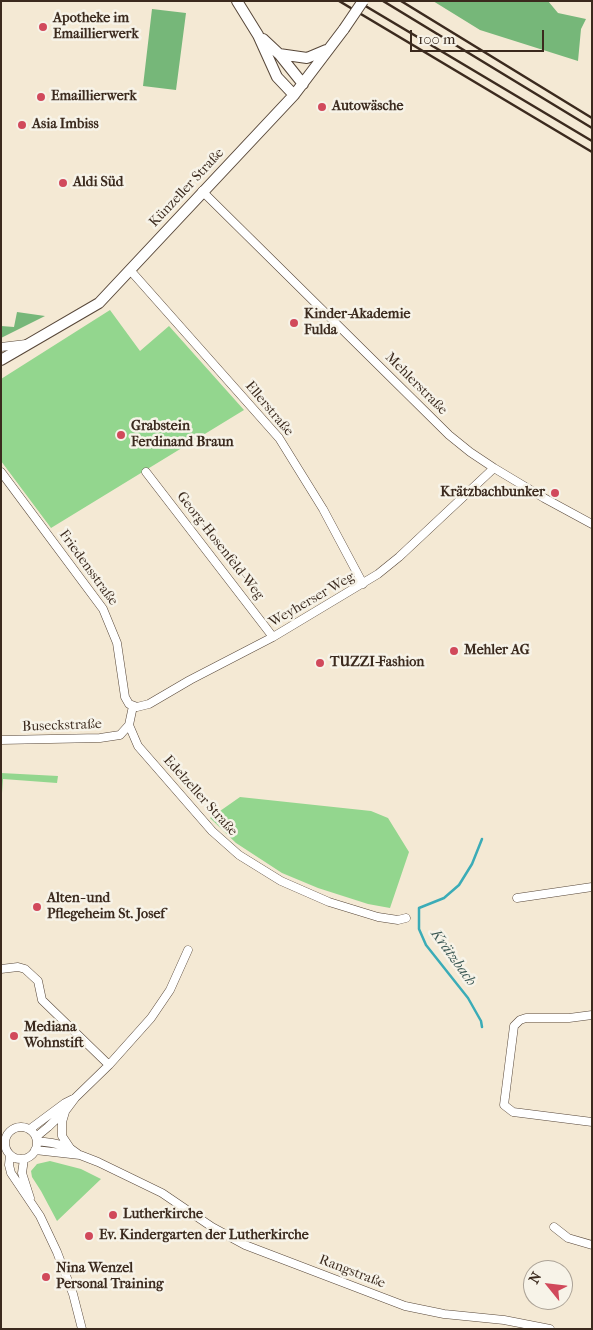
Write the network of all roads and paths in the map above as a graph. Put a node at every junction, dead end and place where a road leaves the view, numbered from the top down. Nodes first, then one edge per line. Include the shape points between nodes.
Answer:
1 (237, 1) edge
2 (363, 1) edge
3 (258, 35) junction
4 (330, 49) junction
5 (278, 54) junction
6 (303, 84) junction
7 (294, 94) junction
8 (202, 191) junction
9 (130, 270) junction
10 (26, 344) junction
11 (1, 347) edge
12 (1, 360) edge
13 (494, 468) junction
14 (1, 472) edge
15 (146, 472) dead end
16 (592, 524) edge
17 (363, 584) junction
18 (273, 637) junction
19 (133, 706) junction
20 (129, 725) junction
21 (1, 740) edge
22 (592, 887) edge
23 (517, 898) dead end
24 (406, 918) dead end
25 (188, 950) dead end
26 (1, 970) edge
27 (592, 1015) edge
28 (110, 1065) junction
29 (75, 1098) junction
30 (66, 1110) junction
31 (592, 1122) edge
32 (30, 1130) junction
33 (4, 1135) edge
34 (36, 1139) junction
35 (4, 1146) edge
36 (72, 1149) junction
37 (36, 1150) junction
38 (10, 1155) junction
39 (80, 1155) junction
40 (24, 1158) junction
41 (31, 1202) junction
42 (554, 1227) dead end
43 (592, 1245) edge
44 (82, 1329) edge
45 (550, 1329) edge

1 - 3 main road
2 - 4 main road, Künzeller Straße, bridge
3 - 5 main road
3 - 7 main road via 277,77
4 - 5 main road via 307,58
4 - 6 main road, Künzeller Straße
5 - 6 main road
6 - 7 main road, Künzeller Straße
7 - 8 main road, Künzeller Straße
8 - 9 main road, Künzeller Straße
8 - 13 street, Mehlerstraße via 430,417
9 - 10 main road, Künzeller Straße via 99,303
9 - 17 street, Ellerstraße via 280,438
10 - 11 street
10 - 12 main road, Künzeller Straße
13 - 16 street, Mehlerstraße
13 - 17 street, Weyherser Weg via 399,557
14 - 19 street, Friedensstraße via 104,609 117,642 124,692
15 - 18 street, Georg-Hosenfeld-Weg
17 - 18 street, Weyherser Weg
18 - 19 street, Weyherser Weg via 149,704
19 - 20 street
20 - 21 street, Buseckstraße via 120,736
20 - 24 street, Edelzeller Straße via 138,746 212,831 239,855 281,881 329,902 378,917
22 - 23 street
25 - 28 street via 170,990 151,1018
26 - 28 street via 25,969 38,981 42,1000
27 - 31 street via 526,1018 514,1026 504,1105 513,1112
28 - 29 street
29 - 30 street
29 - 32 street
30 - 34 street
30 - 36 street via 62,1136
32 - 33 street via 18,1128
32 - 34 street
33 - 35 street
34 - 36 street, Rangstraße
34 - 37 street
35 - 38 street
36 - 39 street, Rangstraße
37 - 39 street, Rangstraße
37 - 40 street
38 - 40 street
38 - 41 street via 11,1173
39 - 45 street, Rangstraße via 162,1193 245,1244 405,1306
40 - 41 street via 22,1173
41 - 44 street via 63,1266
42 - 43 street via 568,1238

